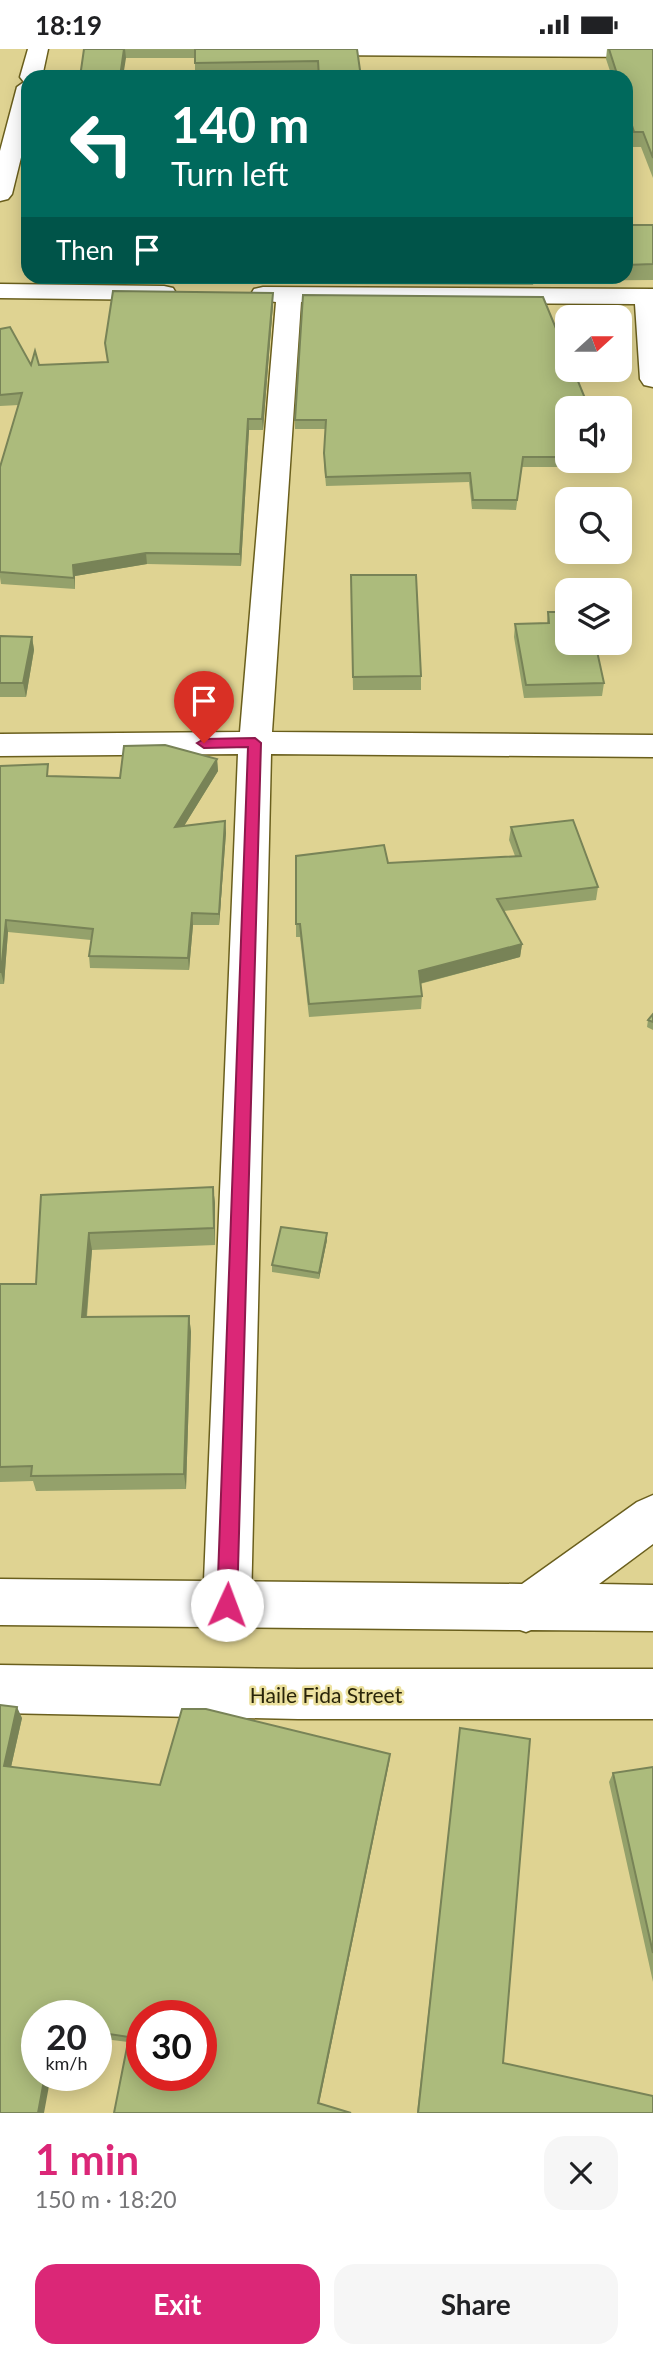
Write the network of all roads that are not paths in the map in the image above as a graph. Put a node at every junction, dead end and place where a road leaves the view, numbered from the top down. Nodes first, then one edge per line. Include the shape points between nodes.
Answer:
1 (38, 49) edge
2 (319, 49) edge
3 (653, 51) edge
4 (33, 70) edge
5 (21, 113) edge
6 (1, 186) edge
7 (0, 291) edge
8 (193, 293) edge
9 (234, 293) edge
10 (289, 294) junction
11 (650, 297) edge
12 (653, 379) edge
13 (255, 743) junction
14 (0, 745) edge
15 (653, 746) edge
16 (653, 1517) edge
17 (0, 1602) edge
18 (227, 1605) junction
19 (653, 1608) edge
20 (526, 1609) junction
21 (0, 1689) edge
22 (653, 1694) edge

1 - 4 street
2 - 3 street
5 - 6 street
7 - 8 street
9 - 10 street
10 - 11 street
10 - 13 street
11 - 12 street
13 - 14 street
13 - 15 street
13 - 18 street
16 - 20 street
17 - 18 street
18 - 20 street
19 - 20 street
21 - 22 street, Haile Fida Street

